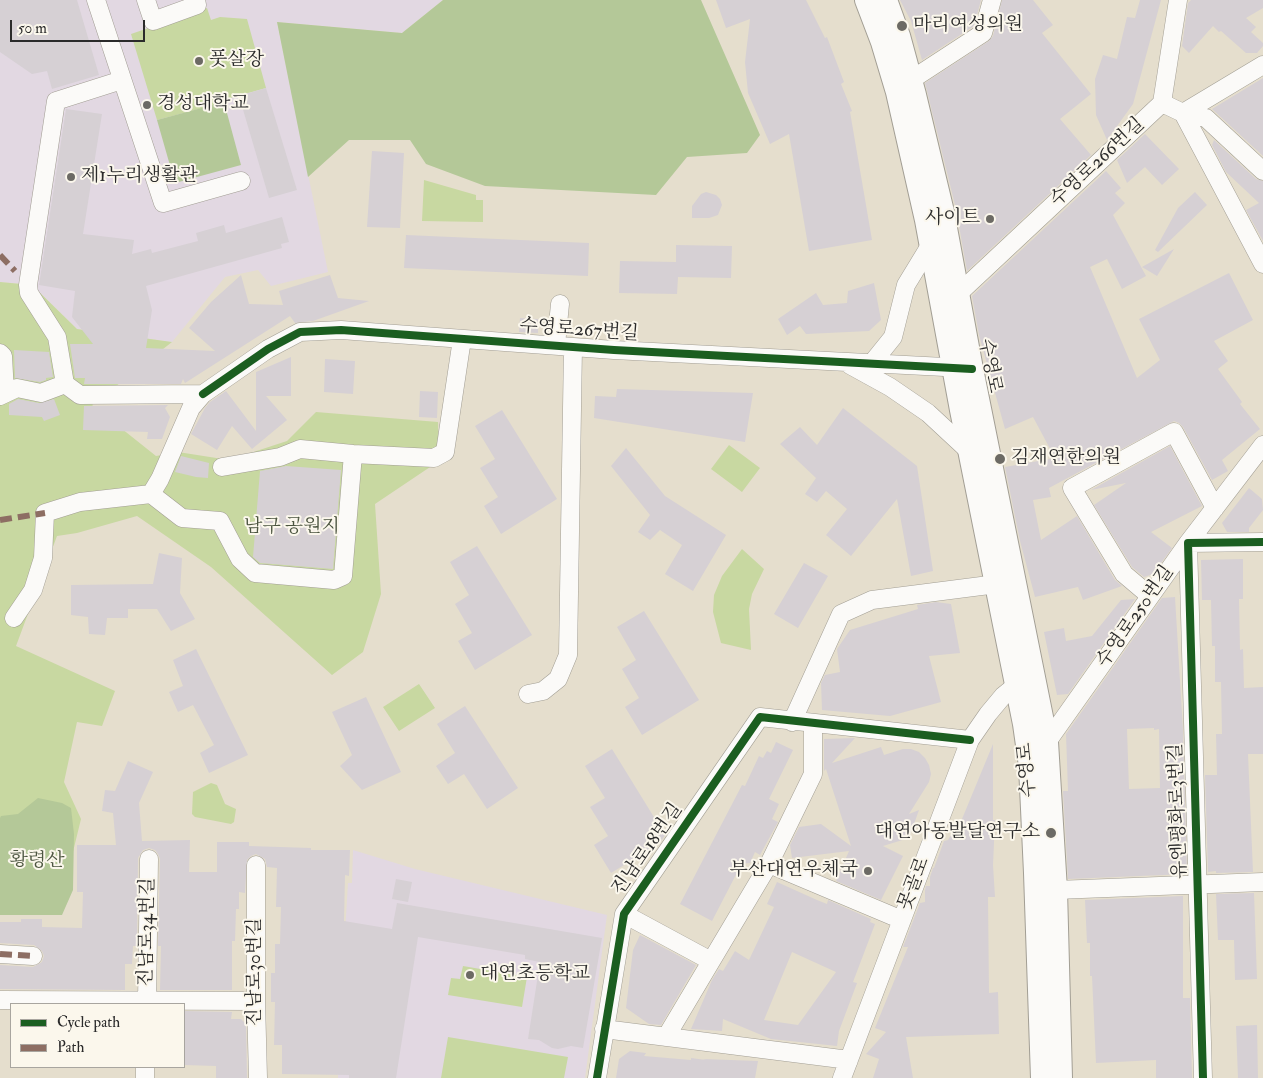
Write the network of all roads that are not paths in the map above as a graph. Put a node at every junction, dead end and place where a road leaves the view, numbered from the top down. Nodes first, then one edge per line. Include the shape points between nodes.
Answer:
1 (96, 0) edge
2 (146, 0) edge
3 (196, 0) edge
4 (866, 0) edge
5 (886, 0) edge
6 (992, 0) edge
7 (1178, 0) edge
8 (1263, 65) edge
9 (122, 80) junction
10 (911, 80) junction
11 (1162, 103) junction
12 (1184, 113) junction
13 (1263, 171) edge
14 (241, 181) dead end
15 (931, 244) junction
16 (1263, 264) edge
17 (959, 293) junction
18 (560, 304) dead end
19 (462, 339) junction
20 (565, 346) junction
21 (0, 353) edge
22 (846, 362) junction
23 (872, 363) junction
24 (962, 368) junction
25 (66, 384) junction
26 (203, 394) junction
27 (3, 395) edge
28 (1263, 446) edge
29 (970, 452) junction
30 (353, 454) junction
31 (222, 467) dead end
32 (151, 494) junction
33 (1215, 508) junction
34 (1263, 542) edge
35 (1188, 543) junction
36 (997, 584) junction
37 (1150, 596) junction
38 (14, 618) dead end
39 (1026, 678) junction
40 (528, 694) dead end
41 (792, 722) junction
42 (813, 724) junction
43 (970, 740) junction
44 (1047, 742) junction
45 (150, 859) dead end
46 (769, 864) junction
47 (256, 865) dead end
48 (1263, 882) edge
49 (1198, 884) junction
50 (1056, 890) junction
51 (624, 914) junction
52 (902, 920) junction
53 (0, 954) edge
54 (33, 956) dead end
55 (711, 961) junction
56 (0, 1000) edge
57 (94, 1002) edge
58 (147, 1002) edge
59 (256, 1002) junction
60 (604, 1029) junction
61 (666, 1037) junction
62 (849, 1060) junction
63 (258, 1078) edge
64 (597, 1078) edge
65 (842, 1078) edge
66 (1042, 1078) edge
67 (1061, 1078) edge
68 (1203, 1078) edge

1 - 9 street
2 - 3 street via 153,21 197,5
4 - 15 main road, 수영로 via 897,92
5 - 10 main road, 수영로
6 - 10 street via 983,33
7 - 11 street, 수영로266번길
8 - 12 street
9 - 14 street via 163,202
9 - 25 street via 56,101 28,285 29,293 57,337
10 - 17 main road, 수영로
11 - 12 street
11 - 17 street, 수영로266번길
12 - 13 street via 1206,118
12 - 16 street
15 - 23 street via 906,285 893,337
15 - 24 main road, 수영로
17 - 24 main road, 수영로
18 - 20 street
19 - 20 street, 수영로267번길
19 - 26 street, 수영로267번길 via 341,330 300,332 268,349
19 - 30 street via 445,452 434,458
20 - 22 street, 수영로267번길
20 - 40 street via 568,655 558,679 543,691
21 - 27 street via 3,356
22 - 23 street, 수영로267번길
22 - 29 street via 928,413
23 - 24 street, 수영로267번길
24 - 29 main road, 수영로
24 - 39 main road, 수영로
25 - 26 street via 80,395
25 - 27 street via 41,394 17,388
26 - 32 street, 수영로267번길 via 191,408
28 - 33 street, 수영로250번길
29 - 36 main road, 수영로
30 - 31 street via 300,449 280,457
30 - 32 street via 343,576 334,580 255,573 240,559 220,521 182,518
32 - 38 street via 80,502 45,513 43,558 33,590
33 - 35 street, 수영로250번길
33 - 37 street via 1174,432 1072,488 1124,574
34 - 35 street
35 - 37 street, 수영로250번길
35 - 49 street, 유엔평화로3번길
36 - 39 main road, 수영로
36 - 41 street via 872,600 841,614
37 - 44 street, 수영로250번길
39 - 43 street, 못골로 via 1004,696
39 - 44 main road, 수영로
39 - 66 main road, 수영로
41 - 42 street
41 - 51 street, 진남로18번길 via 760,717
42 - 43 street
42 - 46 street via 813,774
43 - 52 street, 못골로
44 - 50 main road, 수영로
45 - 58 street, 진남로34번길
46 - 52 street
46 - 55 street
47 - 59 street, 진남로30번길
48 - 49 street
49 - 50 street
49 - 68 street, 유엔평화로3번길
50 - 67 main road, 수영로
51 - 55 street
51 - 60 street, 진남로18번길
52 - 62 street, 못골로
53 - 54 street
55 - 61 street
56 - 57 street
57 - 58 street
58 - 59 street
59 - 63 street, 진남로30번길
60 - 61 street
60 - 64 street, 진남로18번길
61 - 62 street
62 - 65 street, 못골로

